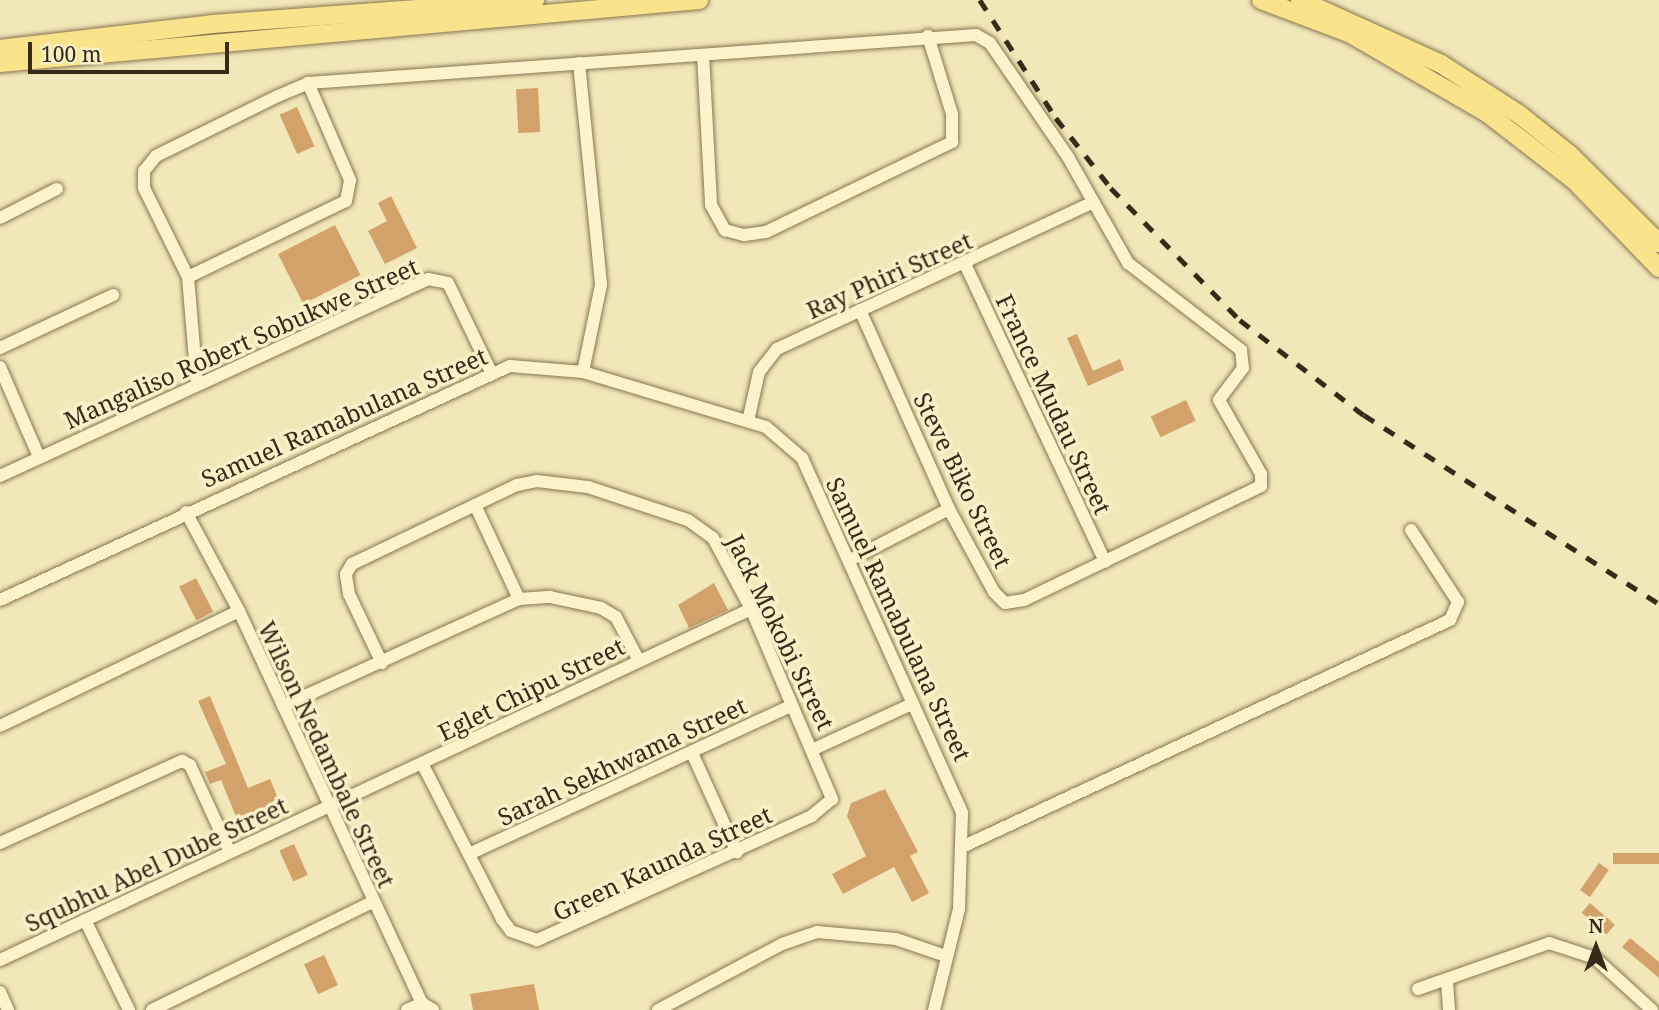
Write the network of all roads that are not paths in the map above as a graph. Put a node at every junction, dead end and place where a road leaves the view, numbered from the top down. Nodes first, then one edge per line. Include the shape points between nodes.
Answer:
1 (399, 0) edge
2 (536, 0) edge
3 (699, 0) edge
4 (1261, 0) edge
5 (1300, 0) edge
6 (435, 12) edge
7 (359, 15) junction
8 (928, 36) junction
9 (0, 49) edge
10 (703, 55) junction
11 (0, 63) edge
12 (579, 63) junction
13 (308, 83) junction
14 (57, 189) dead end
15 (1090, 204) junction
16 (0, 218) edge
17 (1659, 243) edge
18 (965, 264) junction
19 (1659, 268) edge
20 (188, 277) junction
21 (113, 295) dead end
22 (860, 310) junction
23 (0, 348) edge
24 (0, 367) edge
25 (491, 372) junction
26 (583, 372) junction
27 (197, 384) junction
28 (748, 421) junction
29 (39, 457) junction
30 (0, 475) edge
31 (475, 505) junction
32 (949, 509) junction
33 (186, 512) junction
34 (1411, 530) dead end
35 (850, 560) junction
36 (1105, 562) junction
37 (519, 599) junction
38 (0, 600) edge
39 (751, 609) junction
40 (239, 611) junction
41 (639, 661) junction
42 (382, 663) junction
43 (912, 704) junction
44 (284, 706) junction
45 (792, 706) junction
46 (0, 726) edge
47 (814, 749) junction
48 (692, 754) junction
49 (423, 765) junction
50 (330, 807) junction
51 (0, 844) edge
52 (964, 846) junction
53 (229, 850) junction
54 (737, 852) junction
55 (469, 854) junction
56 (372, 902) junction
57 (85, 920) junction
58 (946, 956) junction
59 (0, 960) edge
60 (1447, 981) junction
61 (1418, 989) dead end
62 (0, 992) edge
63 (935, 1005) edge
64 (427, 1006) edge
65 (1649, 1009) edge
66 (8, 1010) edge
67 (129, 1010) edge
68 (152, 1010) edge
69 (407, 1010) edge
70 (658, 1010) edge
71 (1449, 1010) edge

1 - 7 main road
2 - 6 main road
3 - 6 main road
4 - 19 main road via 1349,33 1488,113 1575,181
5 - 17 main road via 1441,64 1520,115 1569,154
6 - 7 main road
6 - 11 main road via 282,41
7 - 9 main road
8 - 10 street
8 - 10 street via 952,114 952,142 766,232 744,235 725,230 711,205
8 - 15 street via 984,37 1068,157
10 - 12 street
12 - 13 street
12 - 26 street via 601,285
13 - 20 street via 350,180 346,201
13 - 20 street via 148,163 145,188
14 - 16 street
15 - 18 street, Ray Phiri Street
15 - 36 street via 1128,263 1241,350 1245,363 1221,392 1220,408 1262,480 1246,497
18 - 22 street, Ray Phiri Street
18 - 36 street, France Mudau Street
20 - 27 street
21 - 23 street
22 - 28 street, Ray Phiri Street via 769,356 759,372
22 - 32 street, Steve Biko Street
24 - 29 street
25 - 26 street, Samuel Ramabulana Street via 526,366
25 - 27 street, Mangaliso Robert Sobukwe Street via 448,284 428,279
25 - 33 street, Samuel Ramabulana Street
26 - 28 street, Samuel Ramabulana Street
27 - 29 street, Mangaliso Robert Sobukwe Street
28 - 35 street, Samuel Ramabulana Street via 776,432 803,458
29 - 30 street, Mangaliso Robert Sobukwe Street
31 - 37 street
31 - 39 street, Jack Mokobi Street via 517,485 555,482 588,487 688,520 713,538
31 - 42 street, Jack Mokobi Street via 349,568 349,594
32 - 35 street
32 - 36 street, Steve Biko Street via 993,592 1005,603 1024,600
33 - 38 street, Samuel Ramabulana Street
33 - 40 street, Wilson Nedambale Street
34 - 52 street via 1458,602 1450,620
35 - 43 street, Samuel Ramabulana Street
37 - 41 street via 550,597 601,608 616,617
37 - 42 street
39 - 41 street, Eglet Chipu Street
39 - 45 street, Jack Mokobi Street
40 - 44 street, Wilson Nedambale Street
40 - 46 street
41 - 49 street, Eglet Chipu Street
42 - 44 street
43 - 47 street
43 - 52 street, Samuel Ramabulana Street via 954,790
44 - 50 street, Wilson Nedambale Street
45 - 47 street, Jack Mokobi Street
45 - 48 street, Sarah Sekhwama Street
47 - 54 street, Green Kaunda Street via 832,792 827,807
48 - 54 street
48 - 55 street, Sarah Sekhwama Street
49 - 50 street, Eglet Chipu Street
49 - 55 street, Green Kaunda Street
50 - 53 street, Squbhu Abel Dube Street
50 - 56 street, Wilson Nedambale Street
51 - 53 street via 182,761 190,765
52 - 58 street, Samuel Ramabulana Street via 959,909
53 - 57 street, Squbhu Abel Dube Street
54 - 55 street, Green Kaunda Street via 537,940 511,930 502,919
56 - 64 street, Wilson Nedambale Street
56 - 68 street
57 - 59 street, Squbhu Abel Dube Street
57 - 67 street
58 - 63 street, Samuel Ramabulana Street
58 - 70 street via 884,937 817,932 782,944
60 - 61 street
60 - 65 street via 1538,943 1559,944 1595,958
60 - 71 street
62 - 66 street
64 - 69 street

